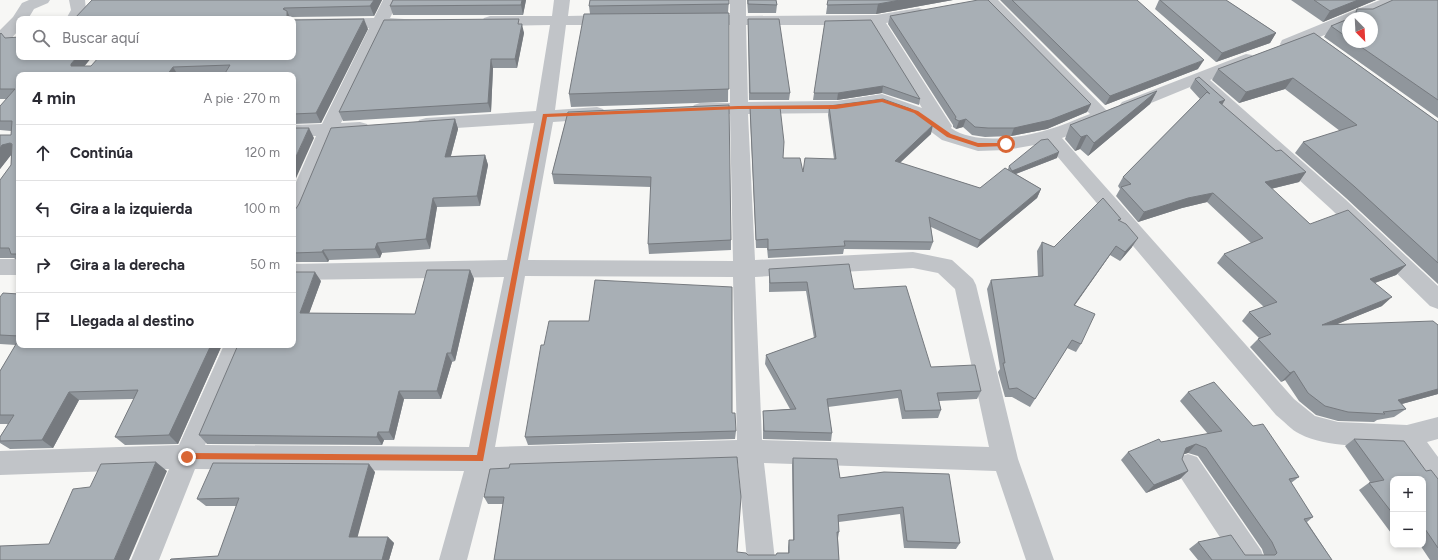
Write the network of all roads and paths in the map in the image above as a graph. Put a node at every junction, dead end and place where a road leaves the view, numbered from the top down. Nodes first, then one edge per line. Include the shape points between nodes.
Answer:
1 (77, 0) edge
2 (391, 0) edge
3 (1393, 0) edge
4 (984, 1) edge
5 (560, 10) edge
6 (738, 10) edge
7 (936, 10) edge
8 (1365, 12) edge
9 (76, 16) edge
10 (628, 20) edge
11 (683, 20) edge
12 (876, 20) junction
13 (16, 22) edge
14 (426, 22) edge
15 (473, 22) edge
16 (296, 23) edge
17 (380, 23) junction
18 (1342, 23) edge
19 (0, 40) edge
20 (1204, 70) junction
21 (738, 108) junction
22 (684, 110) edge
23 (615, 113) edge
24 (545, 115) junction
25 (1103, 116) junction
26 (406, 125) edge
27 (374, 127) edge
28 (328, 130) junction
29 (296, 131) edge
30 (949, 136) junction
31 (1050, 136) junction
32 (296, 206) edge
33 (0, 267) edge
34 (16, 267) edge
35 (515, 268) junction
36 (743, 269) junction
37 (296, 272) edge
38 (1438, 300) edge
39 (235, 348) edge
40 (1438, 428) edge
41 (1407, 436) junction
42 (750, 451) junction
43 (187, 457) junction
44 (480, 459) junction
45 (1005, 459) junction
46 (0, 463) edge
47 (1188, 466) dead end
48 (1438, 478) edge
49 (145, 560) edge
50 (453, 560) edge
51 (761, 560) edge
52 (1040, 560) edge
53 (1251, 560) edge

1 - 9 street via 79,9
2 - 17 street
3 - 8 street
4 - 25 street
5 - 10 street
5 - 15 street
5 - 24 street
6 - 11 street
6 - 12 street via 812,21
6 - 21 street
7 - 12 street
12 - 30 street
13 - 19 street
14 - 17 street
16 - 17 street
17 - 28 street
18 - 20 street via 1315,41 1268,51
20 - 25 street
20 - 38 street
21 - 22 street
21 - 30 street via 836,107 882,100 916,112
21 - 36 street
23 - 24 street
24 - 26 street
24 - 35 street
25 - 31 street
27 - 28 street
28 - 29 street
28 - 32 street
30 - 31 street via 978,145 1006,144
31 - 41 street via 1285,407 1308,426 1338,433
33 - 34 street
35 - 36 street
35 - 37 street
35 - 44 street
36 - 42 street
36 - 45 street via 913,260 944,266 965,285
39 - 43 street
40 - 41 street
41 - 48 street
42 - 44 street
42 - 45 street
42 - 51 street
43 - 44 street
43 - 46 street
43 - 49 street
44 - 50 street
45 - 52 street
47 - 53 street

